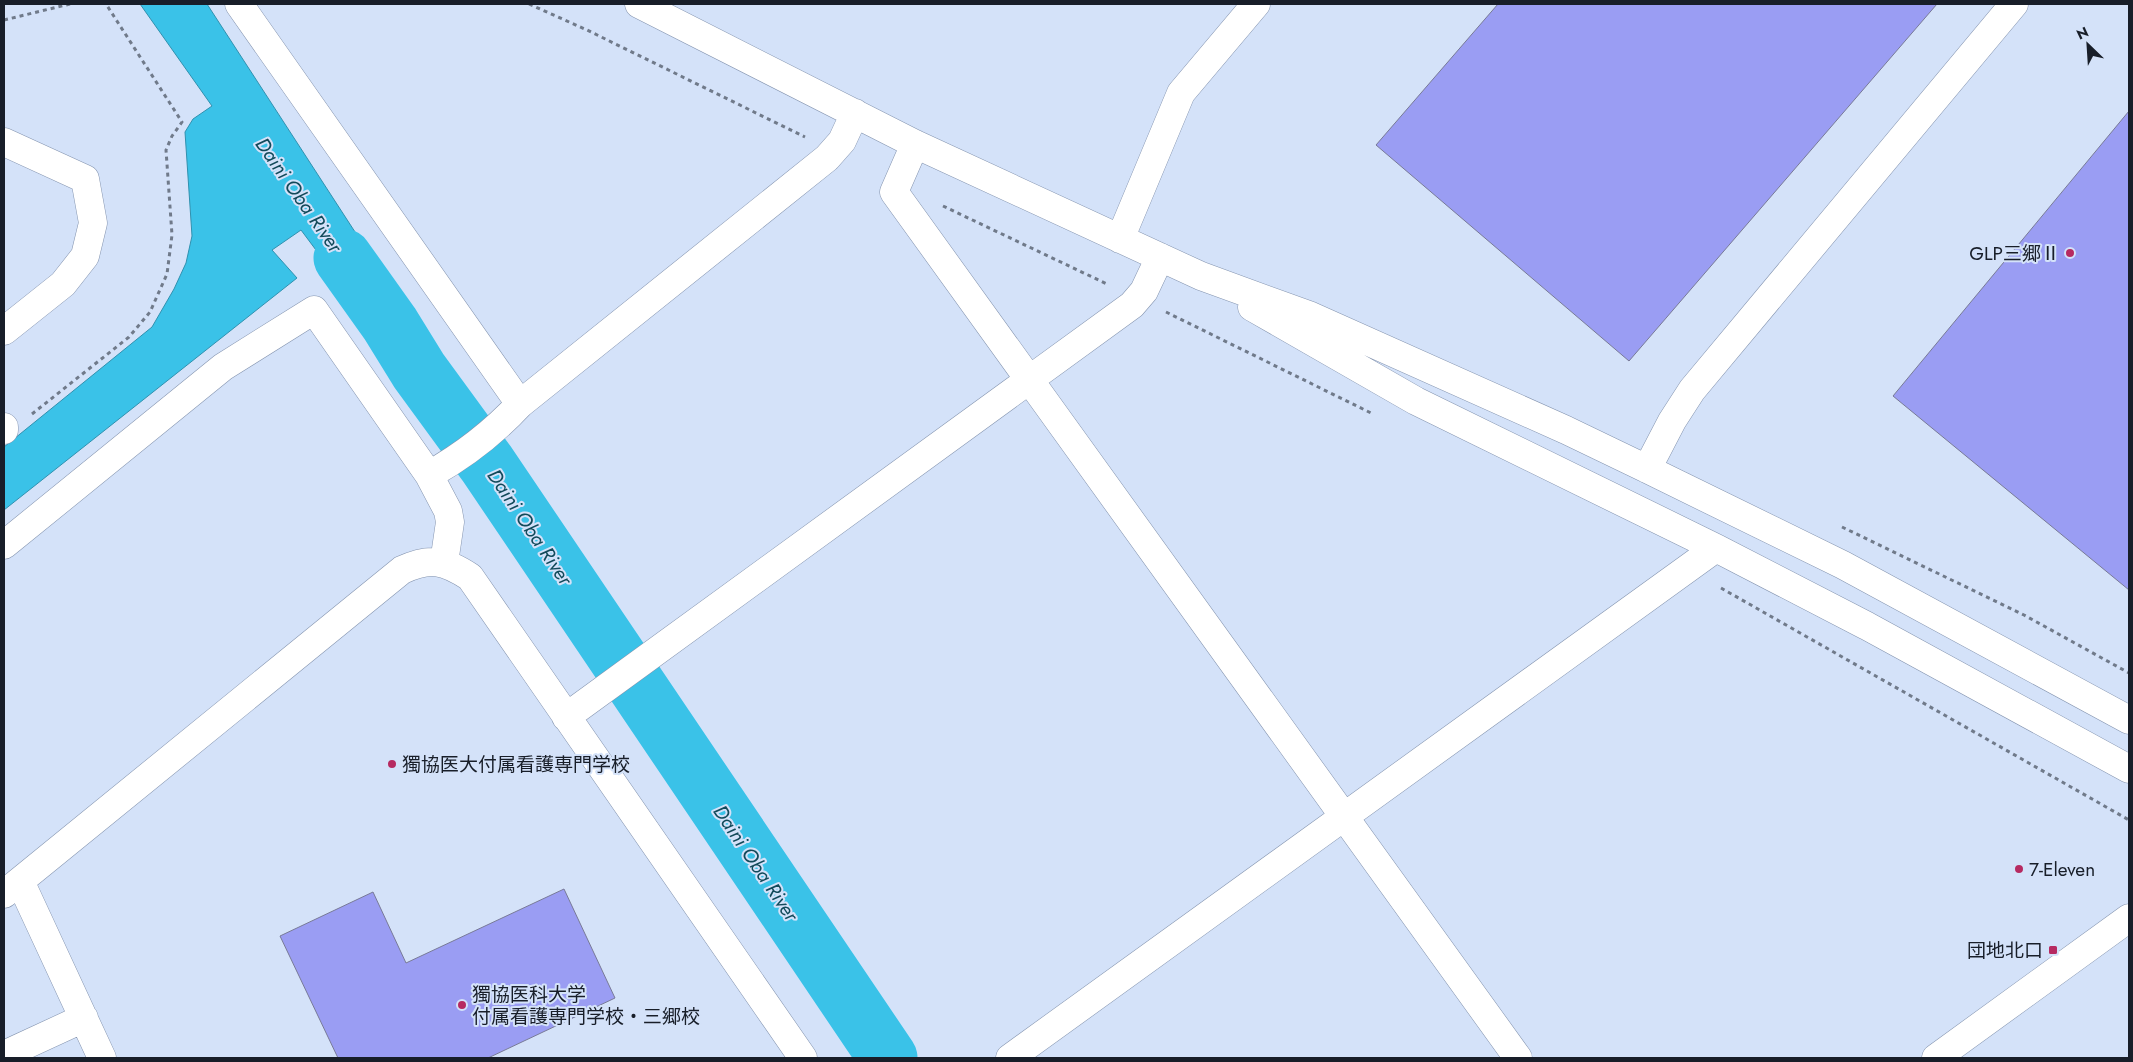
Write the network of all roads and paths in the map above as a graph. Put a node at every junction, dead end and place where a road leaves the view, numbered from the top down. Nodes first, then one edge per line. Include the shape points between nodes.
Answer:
1 (70, 4) edge
2 (106, 4) edge
3 (239, 4) edge
4 (529, 4) edge
5 (638, 4) edge
6 (1256, 4) edge
7 (2014, 4) edge
8 (4, 20) edge
9 (855, 114) junction
10 (4, 142) edge
11 (916, 144) junction
12 (834, 151) junction
13 (942, 205) dead end
14 (1120, 239) junction
15 (1160, 257) junction
16 (1201, 276) junction
17 (1137, 298) junction
18 (4, 331) edge
19 (1029, 381) junction
20 (520, 404) junction
21 (1377, 416) dead end
22 (4, 429) edge
23 (1647, 469) junction
24 (429, 475) junction
25 (4, 544) edge
26 (1716, 548) junction
27 (444, 563) junction
28 (1688, 569) junction
29 (566, 717) junction
30 (2129, 720) edge
31 (2129, 769) edge
32 (1344, 817) junction
33 (2129, 820) edge
34 (12, 887) edge
35 (2129, 918) edge
36 (84, 1018) junction
37 (4, 1055) edge
38 (102, 1058) edge
39 (803, 1058) edge
40 (1010, 1058) edge
41 (1518, 1058) edge
42 (1936, 1058) edge

1 - 8 path
2 - 22 path via 182,122 166,150 172,235 167,274 150,312 129,337 22,422
3 - 20 street
4 - 12 path
5 - 9 street
6 - 14 street via 1180,93
7 - 23 street via 1692,390
9 - 11 street
9 - 12 street
10 - 18 street via 85,179 93,223 85,256 64,284
11 - 14 street
11 - 19 street via 894,192
12 - 20 street
13 - 17 path
14 - 15 street
15 - 16 street
15 - 17 street via 1144,291
16 - 23 street via 1311,316
16 - 26 street via 1416,402
17 - 19 street via 1132,305
17 - 21 path
19 - 29 street
19 - 32 street
20 - 24 street via 498,428
23 - 30 street via 1843,565
24 - 25 street via 314,310 223,367
24 - 27 street via 448,511 450,522
26 - 28 street
26 - 31 street
27 - 29 street via 470,577
27 - 34 street via 420,562 402,570
28 - 32 street
28 - 33 path
29 - 39 street
32 - 40 street
32 - 41 street
34 - 36 street
35 - 42 street
36 - 37 street
36 - 38 street

